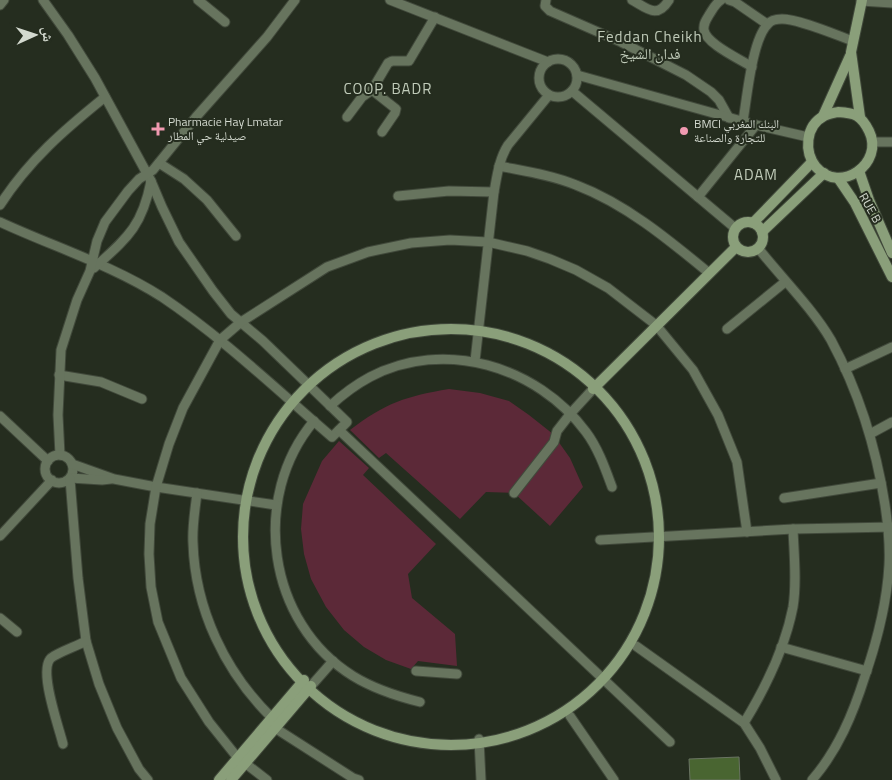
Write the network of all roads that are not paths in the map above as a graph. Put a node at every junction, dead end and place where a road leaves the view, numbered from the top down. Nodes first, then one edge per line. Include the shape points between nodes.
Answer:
1 (4, 0) edge
2 (43, 0) edge
3 (198, 0) edge
4 (295, 0) edge
5 (390, 0) edge
6 (546, 0) edge
7 (632, 0) edge
8 (669, 0) edge
9 (721, 0) edge
10 (729, 0) edge
11 (861, 0) edge
12 (892, 3) edge
13 (0, 5) edge
14 (435, 17) junction
15 (225, 22) dead end
16 (768, 24) junction
17 (853, 40) junction
18 (851, 52) junction
19 (548, 62) junction
20 (752, 67) junction
21 (577, 75) junction
22 (372, 90) junction
23 (572, 91) junction
24 (549, 94) junction
25 (105, 97) junction
26 (823, 116) junction
27 (347, 117) dead end
28 (860, 117) junction
29 (730, 118) junction
30 (743, 121) junction
31 (756, 125) junction
32 (382, 132) dead end
33 (808, 136) junction
34 (872, 142) junction
35 (892, 142) edge
36 (159, 162) junction
37 (812, 162) junction
38 (499, 166) junction
39 (859, 171) junction
40 (824, 173) junction
41 (150, 175) junction
42 (838, 178) junction
43 (494, 192) junction
44 (398, 196) dead end
45 (698, 197) junction
46 (0, 205) edge
47 (0, 222) edge
48 (753, 223) junction
49 (735, 228) junction
50 (762, 232) junction
51 (236, 236) dead end
52 (488, 242) junction
53 (736, 247) junction
54 (758, 248) junction
55 (892, 253) edge
56 (94, 266) junction
57 (709, 273) junction
58 (892, 277) edge
59 (785, 282) junction
60 (241, 322) junction
61 (656, 325) junction
62 (728, 329) dead end
63 (478, 332) junction
64 (220, 340) junction
65 (892, 347) edge
66 (475, 361) junction
67 (845, 369) junction
68 (59, 375) junction
69 (307, 383) junction
70 (594, 389) junction
71 (142, 399) dead end
72 (289, 400) junction
73 (330, 406) junction
74 (571, 413) junction
75 (0, 416) edge
76 (314, 421) junction
77 (892, 422) edge
78 (339, 430) junction
79 (870, 434) junction
80 (60, 455) junction
81 (48, 461) junction
82 (72, 464) junction
83 (70, 478) junction
84 (114, 479) junction
85 (52, 480) junction
86 (881, 482) junction
87 (156, 487) junction
88 (612, 487) dead end
89 (514, 493) dead end
90 (196, 494) junction
91 (784, 498) dead end
92 (244, 501) junction
93 (276, 505) junction
94 (890, 527) edge
95 (793, 530) junction
96 (1, 531) edge
97 (747, 532) junction
98 (658, 538) junction
99 (600, 540) dead end
100 (890, 582) edge
101 (0, 618) edge
102 (17, 632) dead end
103 (86, 641) junction
104 (636, 646) junction
105 (781, 647) junction
106 (334, 661) junction
107 (416, 671) dead end
108 (867, 671) junction
109 (457, 674) dead end
110 (307, 683) junction
111 (610, 685) junction
112 (420, 702) dead end
113 (570, 716) junction
114 (272, 718) junction
115 (744, 723) junction
116 (276, 728) junction
117 (479, 739) junction
118 (670, 742) dead end
119 (63, 744) dead end
120 (241, 761) junction
121 (148, 780) edge
122 (219, 780) edge
123 (231, 780) edge
124 (267, 780) edge
125 (359, 780) edge
126 (481, 780) edge
127 (614, 780) edge
128 (776, 780) edge
129 (812, 780) edge

1 - 13 street
2 - 25 street
3 - 15 street
4 - 36 street
5 - 14 street
6 - 29 street via 545,6 550,12 651,56 701,85 719,100
7 - 8 street via 657,11 662,10
9 - 20 street via 704,23 707,37
10 - 16 street
11 - 12 street
11 - 17 street
14 - 19 street
14 - 22 street via 409,61 388,63
16 - 17 street via 783,19
16 - 20 street via 756,46
17 - 18 street
18 - 26 street
18 - 28 street
19 - 21 street via 564,60 572,65
19 - 24 street via 539,78
20 - 30 street
21 - 23 street
21 - 29 street
22 - 27 street
22 - 32 street via 396,109
23 - 24 street via 561,97
23 - 45 street
24 - 38 street via 508,145
25 - 41 street
25 - 46 street via 40,153
26 - 28 street via 838,112
26 - 33 street
28 - 34 street
29 - 30 street
30 - 31 street
31 - 33 street
31 - 45 street
33 - 37 street via 808,153
34 - 35 street
34 - 39 street via 869,160
36 - 41 street
36 - 51 street via 206,200
37 - 40 street
37 - 48 street
38 - 43 street
38 - 57 street via 563,181 597,194 623,208
39 - 42 street
39 - 55 street, RUE B
40 - 42 street
40 - 50 street
41 - 56 street via 146,200 134,228 115,250
41 - 56 street via 128,191 105,222 97,241
41 - 60 street via 169,222 191,260 221,302
42 - 58 street, RUE B via 855,203
43 - 44 street via 449,191
43 - 52 street
45 - 49 street
47 - 56 street
48 - 49 street via 742,222
48 - 50 street
49 - 53 street via 732,236
50 - 54 street
52 - 60 street via 412,243 343,260 327,266
52 - 61 street via 526,251 576,270 608,288
52 - 63 street
53 - 54 street via 744,252
53 - 57 street
54 - 59 street
56 - 64 street via 125,276
56 - 68 street via 67,327
57 - 61 street
59 - 62 street
59 - 67 street via 830,339
60 - 64 street
60 - 69 street
61 - 70 street
61 - 97 street via 693,370 718,414 737,462
63 - 66 street
63 - 69 street via 440,330 394,337 350,354
63 - 70 street via 513,339 541,351 570,368
64 - 72 street
64 - 87 street via 183,408
65 - 67 street
66 - 73 street via 448,359 396,366 355,385
66 - 74 street via 525,378 548,392
67 - 79 street
68 - 71 street via 101,382
68 - 80 street
69 - 72 street
69 - 73 street
70 - 74 street
70 - 98 street via 617,416 640,456 654,503
72 - 76 street
72 - 92 street via 272,420 257,449
73 - 78 street via 347,422
74 - 88 street via 602,459
74 - 89 street via 557,431 554,442
75 - 81 street
76 - 78 street via 332,437
76 - 93 street via 294,451
77 - 79 street
78 - 111 street
79 - 86 street
80 - 81 street
80 - 82 street
81 - 85 street via 46,474
82 - 83 street
82 - 84 street
83 - 84 street
83 - 85 street via 62,482
83 - 103 street
84 - 87 street
85 - 96 street
86 - 91 street
86 - 94 street
87 - 90 street
87 - 120 street via 149,554 158,622 181,678 209,722
90 - 92 street
90 - 114 street via 193,544 206,617 234,672
92 - 93 street
92 - 110 street via 242,544 252,594 274,640
93 - 106 street via 276,550 284,586 310,636
94 - 95 street
94 - 100 street
95 - 97 street
95 - 105 street via 793,606
97 - 98 street
98 - 99 street
98 - 104 street via 654,591
100 - 108 street
101 - 102 street
103 - 119 street via 51,658 46,666 46,680
103 - 121 street via 117,728
104 - 111 street
104 - 115 street
105 - 108 street
105 - 115 street via 759,699
106 - 110 street
106 - 112 street via 377,689
107 - 109 street
108 - 129 street via 840,739
110 - 114 street
110 - 116 street
110 - 117 street via 352,718 396,735 440,742
111 - 113 street
111 - 118 street
113 - 117 street via 529,733
113 - 127 street
114 - 120 street
115 - 128 street
116 - 120 street
116 - 125 street
117 - 126 street
120 - 122 street
120 - 123 street
120 - 124 street

